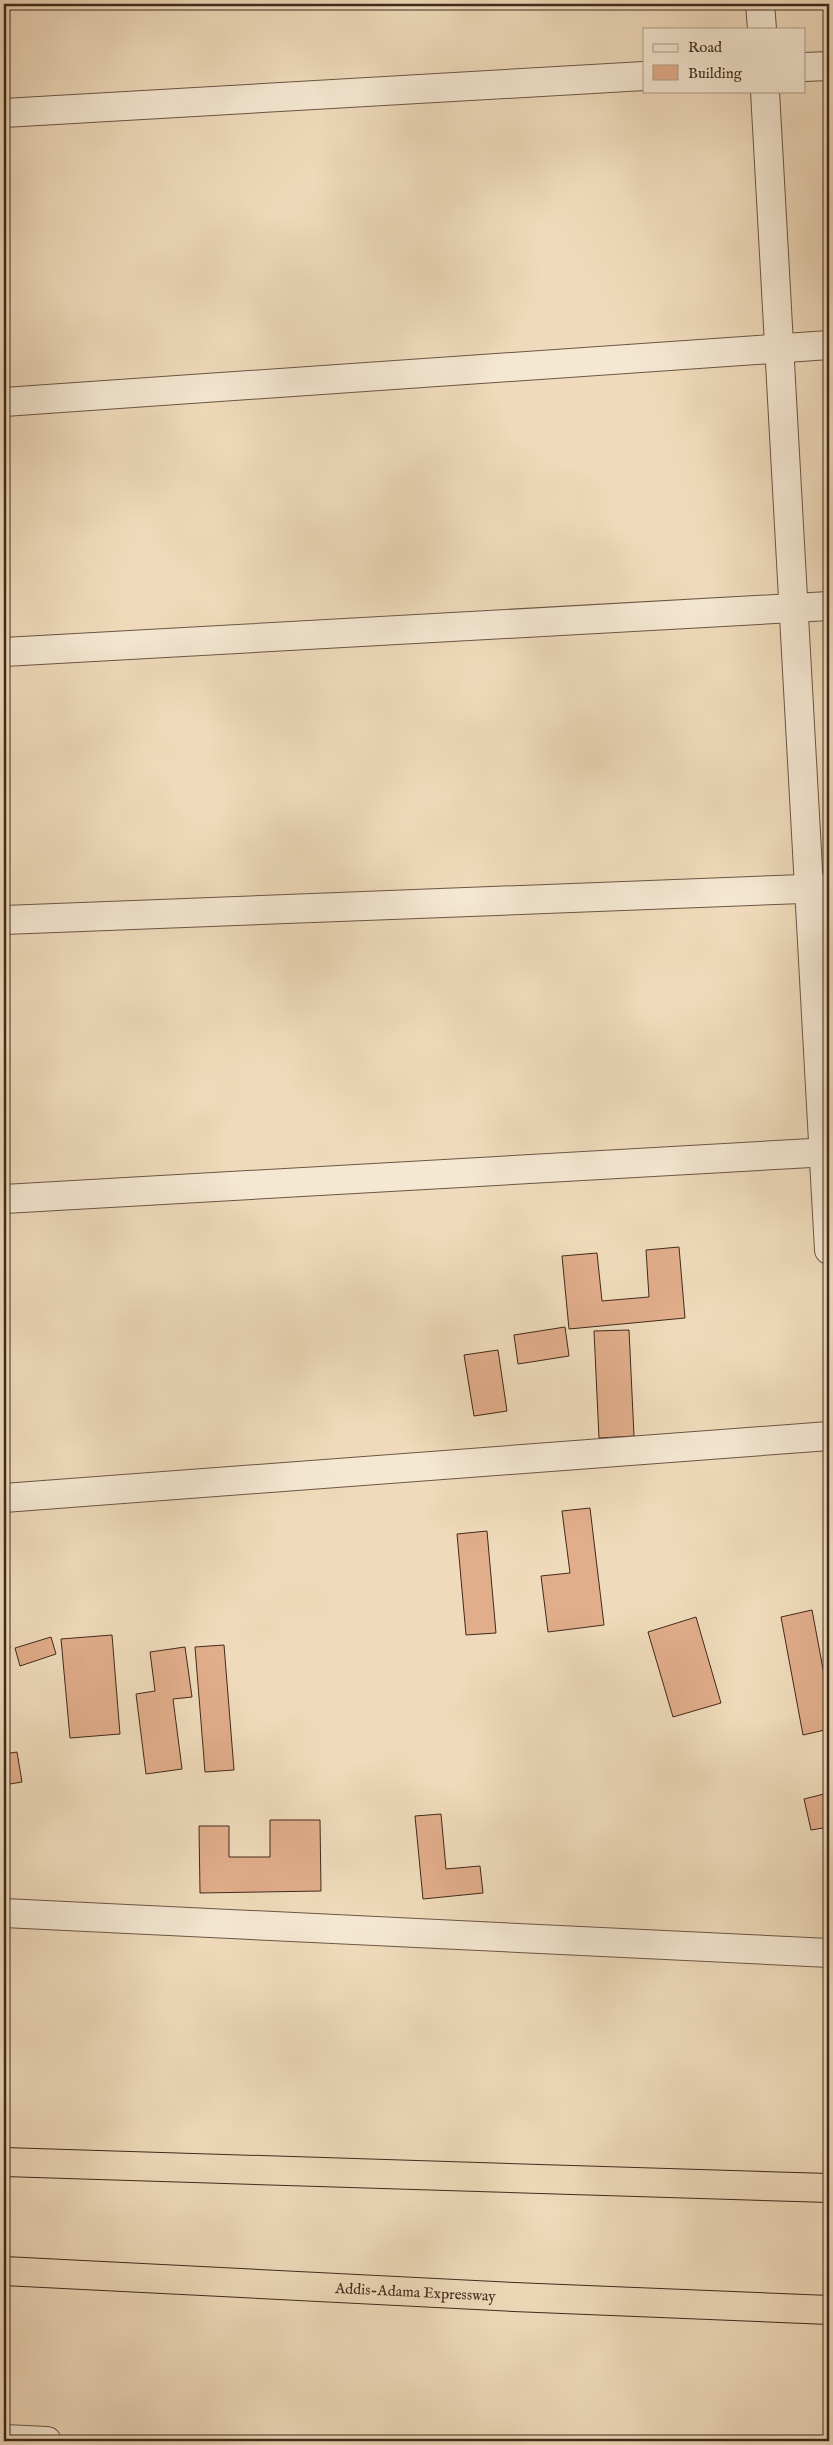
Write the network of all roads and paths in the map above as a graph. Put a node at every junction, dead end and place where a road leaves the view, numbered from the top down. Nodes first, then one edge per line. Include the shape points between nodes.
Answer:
1 (760, 4) edge
2 (762, 28) edge
3 (829, 66) edge
4 (806, 67) edge
5 (643, 76) edge
6 (765, 92) edge
7 (4, 113) edge
8 (829, 345) edge
9 (780, 349) junction
10 (4, 402) edge
11 (829, 606) edge
12 (794, 607) junction
13 (4, 652) edge
14 (819, 888) edge
15 (4, 920) edge
16 (827, 1152) edge
17 (4, 1199) edge
18 (829, 1250) edge
19 (829, 1436) edge
20 (4, 1498) edge
21 (4, 1913) edge
22 (829, 1953) edge
23 (4, 2162) edge
24 (829, 2188) edge
25 (4, 2271) edge
26 (829, 2310) edge
27 (4, 2439) edge
28 (47, 2441) edge

1 - 2 street
3 - 4 street
5 - 7 street
6 - 9 street
8 - 9 street
9 - 10 street
9 - 12 street
11 - 12 street
12 - 13 street
12 - 14 street
14 - 15 street
14 - 16 street
16 - 17 street
16 - 18 street
19 - 20 street
21 - 22 street
23 - 24 highway
25 - 26 highway, Addis-Adama Expressway
27 - 28 street

